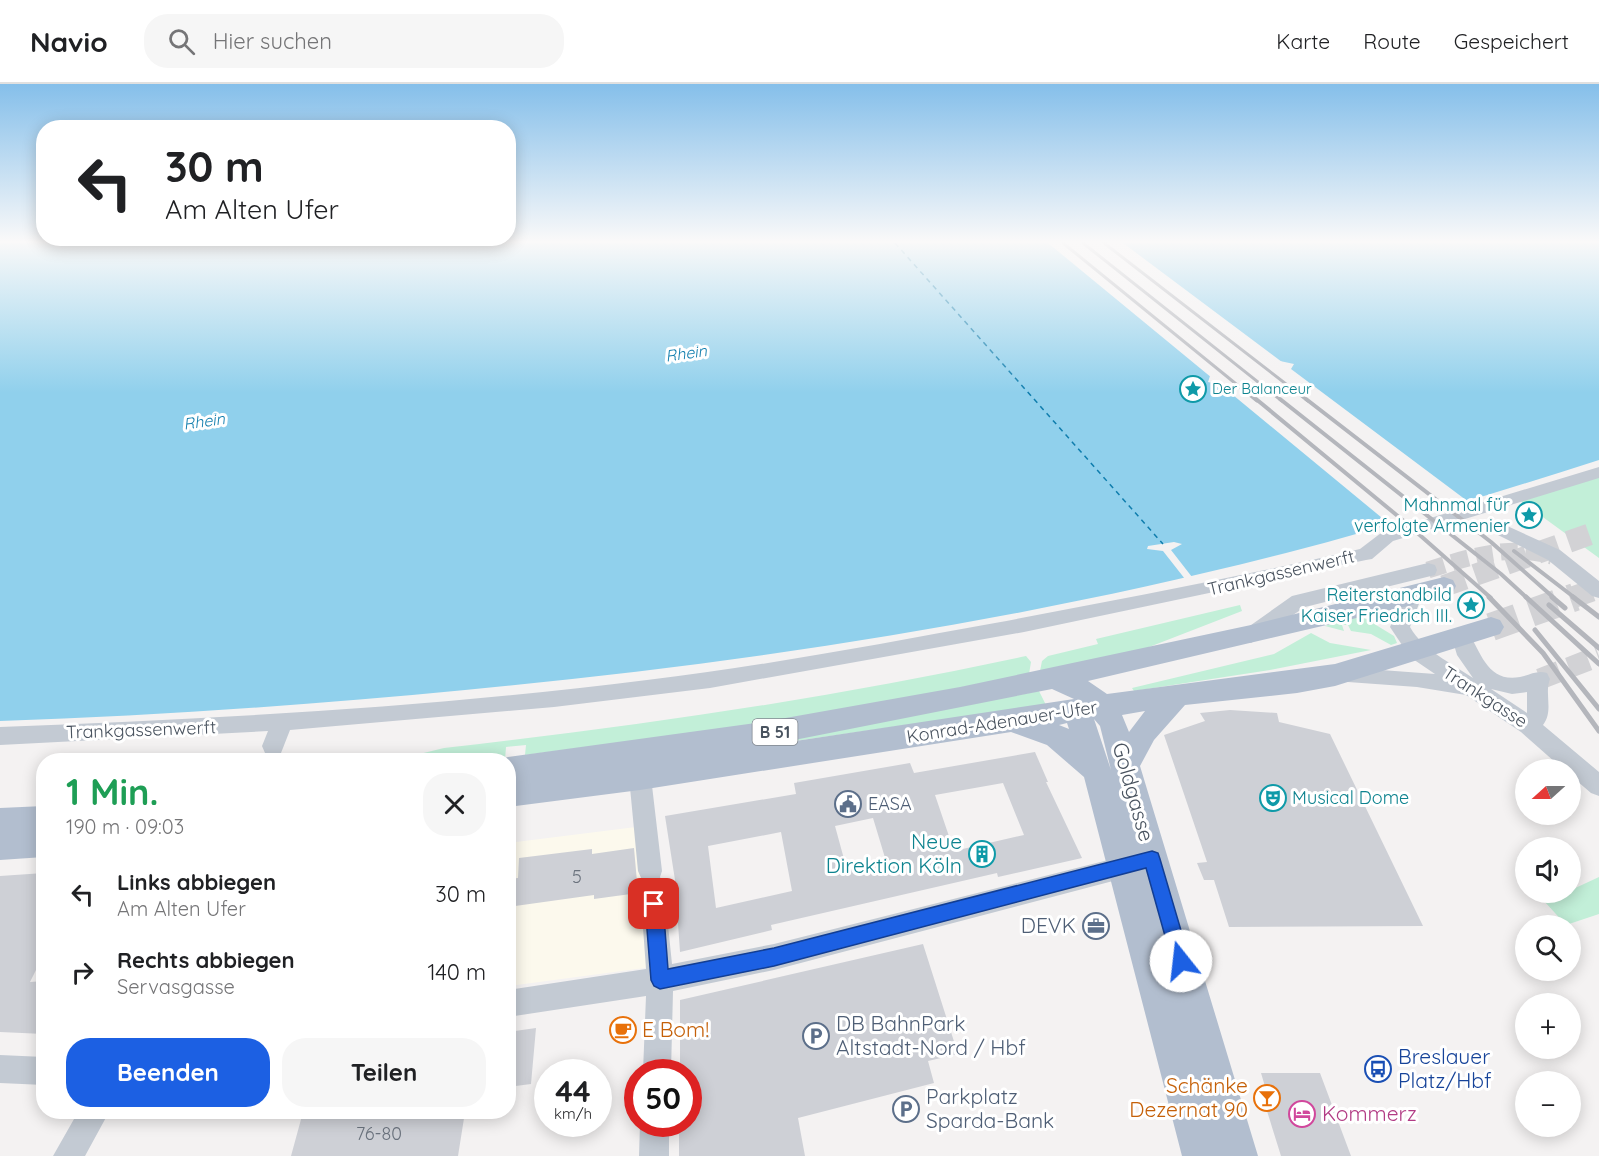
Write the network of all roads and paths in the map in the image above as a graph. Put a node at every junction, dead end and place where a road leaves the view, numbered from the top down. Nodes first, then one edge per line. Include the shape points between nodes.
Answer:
1 (1599, 472) edge
2 (1494, 526) dead end
3 (1436, 578) joint
4 (1599, 591) edge
5 (1412, 596) junction
6 (1491, 627) tunnel mouth
7 (1251, 635) junction
8 (1462, 638) junction
9 (1417, 651) junction
10 (1128, 663) junction
11 (1335, 675) junction
12 (1052, 678) junction
13 (1473, 688) junction
14 (1177, 695) junction
15 (1089, 703) junction
16 (1011, 720) junction
17 (282, 723) junction
18 (1529, 726) junction
19 (0, 736) edge
20 (273, 746) dead end
21 (1111, 768) junction
22 (516, 769) edge
23 (640, 777) junction
24 (1599, 786) edge
25 (516, 793) edge
26 (36, 820) edge
27 (0, 822) edge
28 (36, 844) edge
29 (0, 846) edge
30 (1138, 863) junction
31 (660, 980) junction
32 (516, 1003) edge
33 (657, 1059) edge
34 (0, 1069) edge
35 (36, 1071) edge
36 (90, 1119) edge
37 (655, 1137) edge
38 (68, 1156) edge
39 (654, 1156) edge
40 (1202, 1156) edge
41 (1238, 1156) edge

1 - 17 street, Trankgassenwerft via 1387,537 1366,554 1071,616 708,681
2 - 4 street via 1554,555
3 - 5 main road, B 51
3 - 7 street, Konrad-Adenauer-Ufer via 1299,601
5 - 7 main road, Konrad-Adenauer-Ufer / B 51
5 - 9 street, Trankgasse via 1401,627
6 - 8 main road, Konrad-Adenauer-Ufer / B 51
7 - 10 main road, Konrad-Adenauer-Ufer / B 51
8 - 9 main road, Konrad-Adenauer-Ufer / B 51
8 - 18 street via 1471,662 1496,682 1510,687 1540,679 1538,716
9 - 11 main road, Konrad-Adenauer-Ufer / B 51
9 - 13 street, Trankgasse
10 - 12 main road, Konrad-Adenauer-Ufer / B 51
10 - 15 main road
11 - 13 street via 1416,679
11 - 14 main road, Konrad-Adenauer-Ufer / B 51
12 - 15 main road
12 - 22 main road, Konrad-Adenauer-Ufer / B 51 via 763,734
13 - 18 street, Trankgasse
14 - 15 main road, Konrad-Adenauer-Ufer / B 51
14 - 21 main road
15 - 16 main road, Konrad-Adenauer-Ufer / B 51
15 - 21 main road, Goldgasse
16 - 21 main road via 1057,736
16 - 23 main road, Konrad-Adenauer-Ufer / B 51
17 - 19 street, Trankgassenwerft
17 - 20 street
18 - 24 street, Trankgasse
21 - 30 main road, Goldgasse
23 - 25 main road, Konrad-Adenauer-Ufer / B 51
23 - 31 street
26 - 27 main road
28 - 29 main road
30 - 31 street via 774,957
30 - 40 main road, Goldgasse
30 - 41 main road, Goldgasse
31 - 32 street
31 - 33 street
34 - 35 street
36 - 38 street
37 - 39 street

